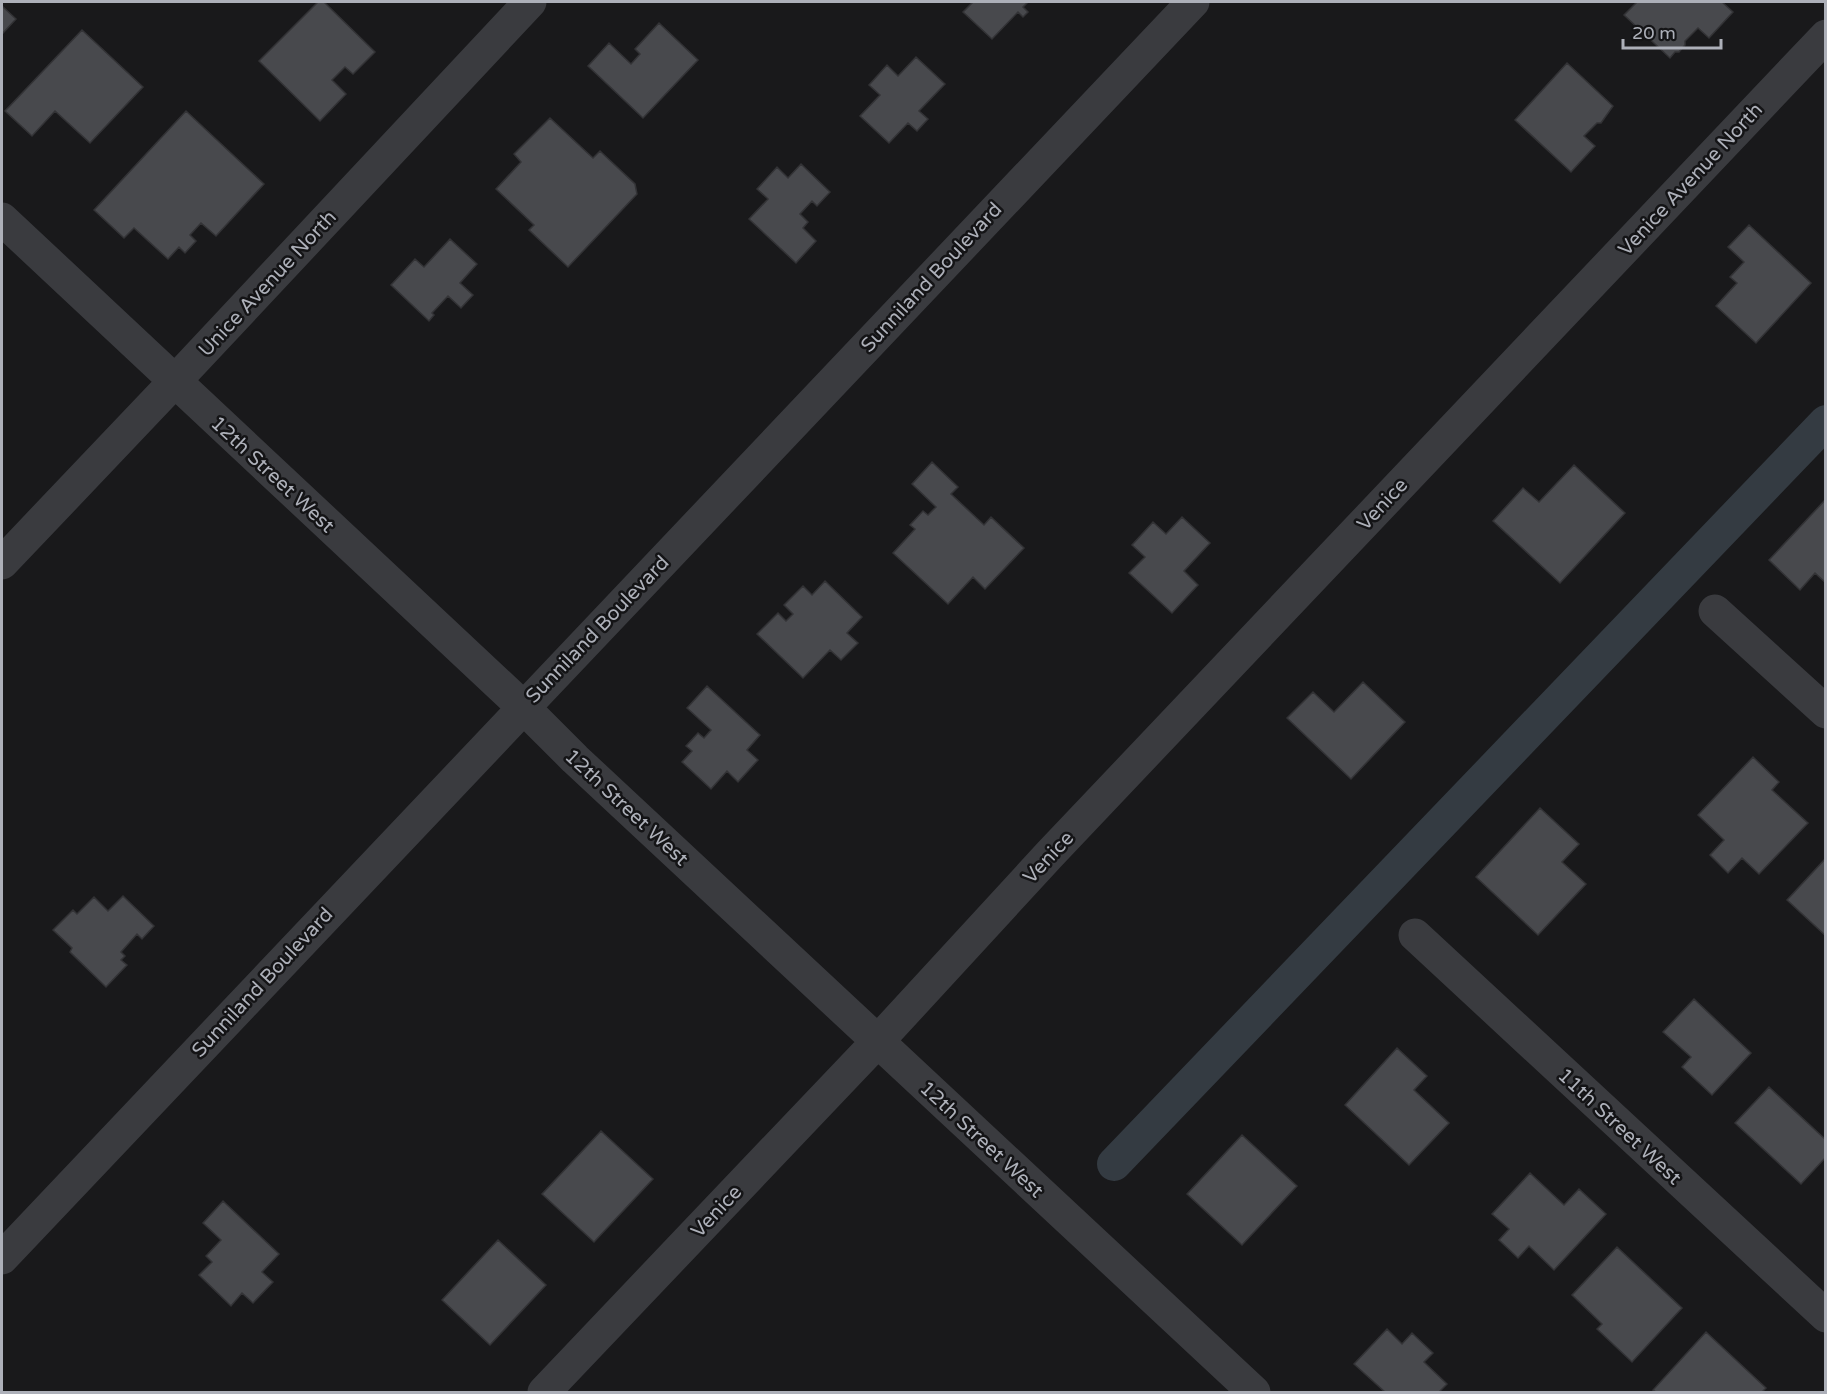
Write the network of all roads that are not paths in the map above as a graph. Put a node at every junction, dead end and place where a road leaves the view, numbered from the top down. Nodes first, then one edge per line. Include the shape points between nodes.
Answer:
1 (530, 2) edge
2 (1192, 2) edge
3 (1826, 36) edge
4 (2, 219) edge
5 (1554, 322) joint
6 (175, 381) junction
7 (2, 563) edge
8 (1715, 610) dead end
9 (522, 706) junction
10 (1826, 712) edge
11 (1415, 935) dead end
12 (878, 1041) junction
13 (2, 1258) edge
14 (1826, 1316) edge
15 (544, 1392) edge
16 (1254, 1392) edge

1 - 6 street, Unice Avenue North
2 - 9 street, Sunniland Boulevard
3 - 5 street, Venice Avenue North
4 - 6 street, 12th Street West
5 - 12 street, Venice
6 - 7 street, Unice Avenue North
6 - 9 street, 12th Street West
8 - 10 street
9 - 12 street, 12th Street West
9 - 13 street, Sunniland Boulevard
11 - 14 street, 11th Street West
12 - 15 street, Venice
12 - 16 street, 12th Street West

